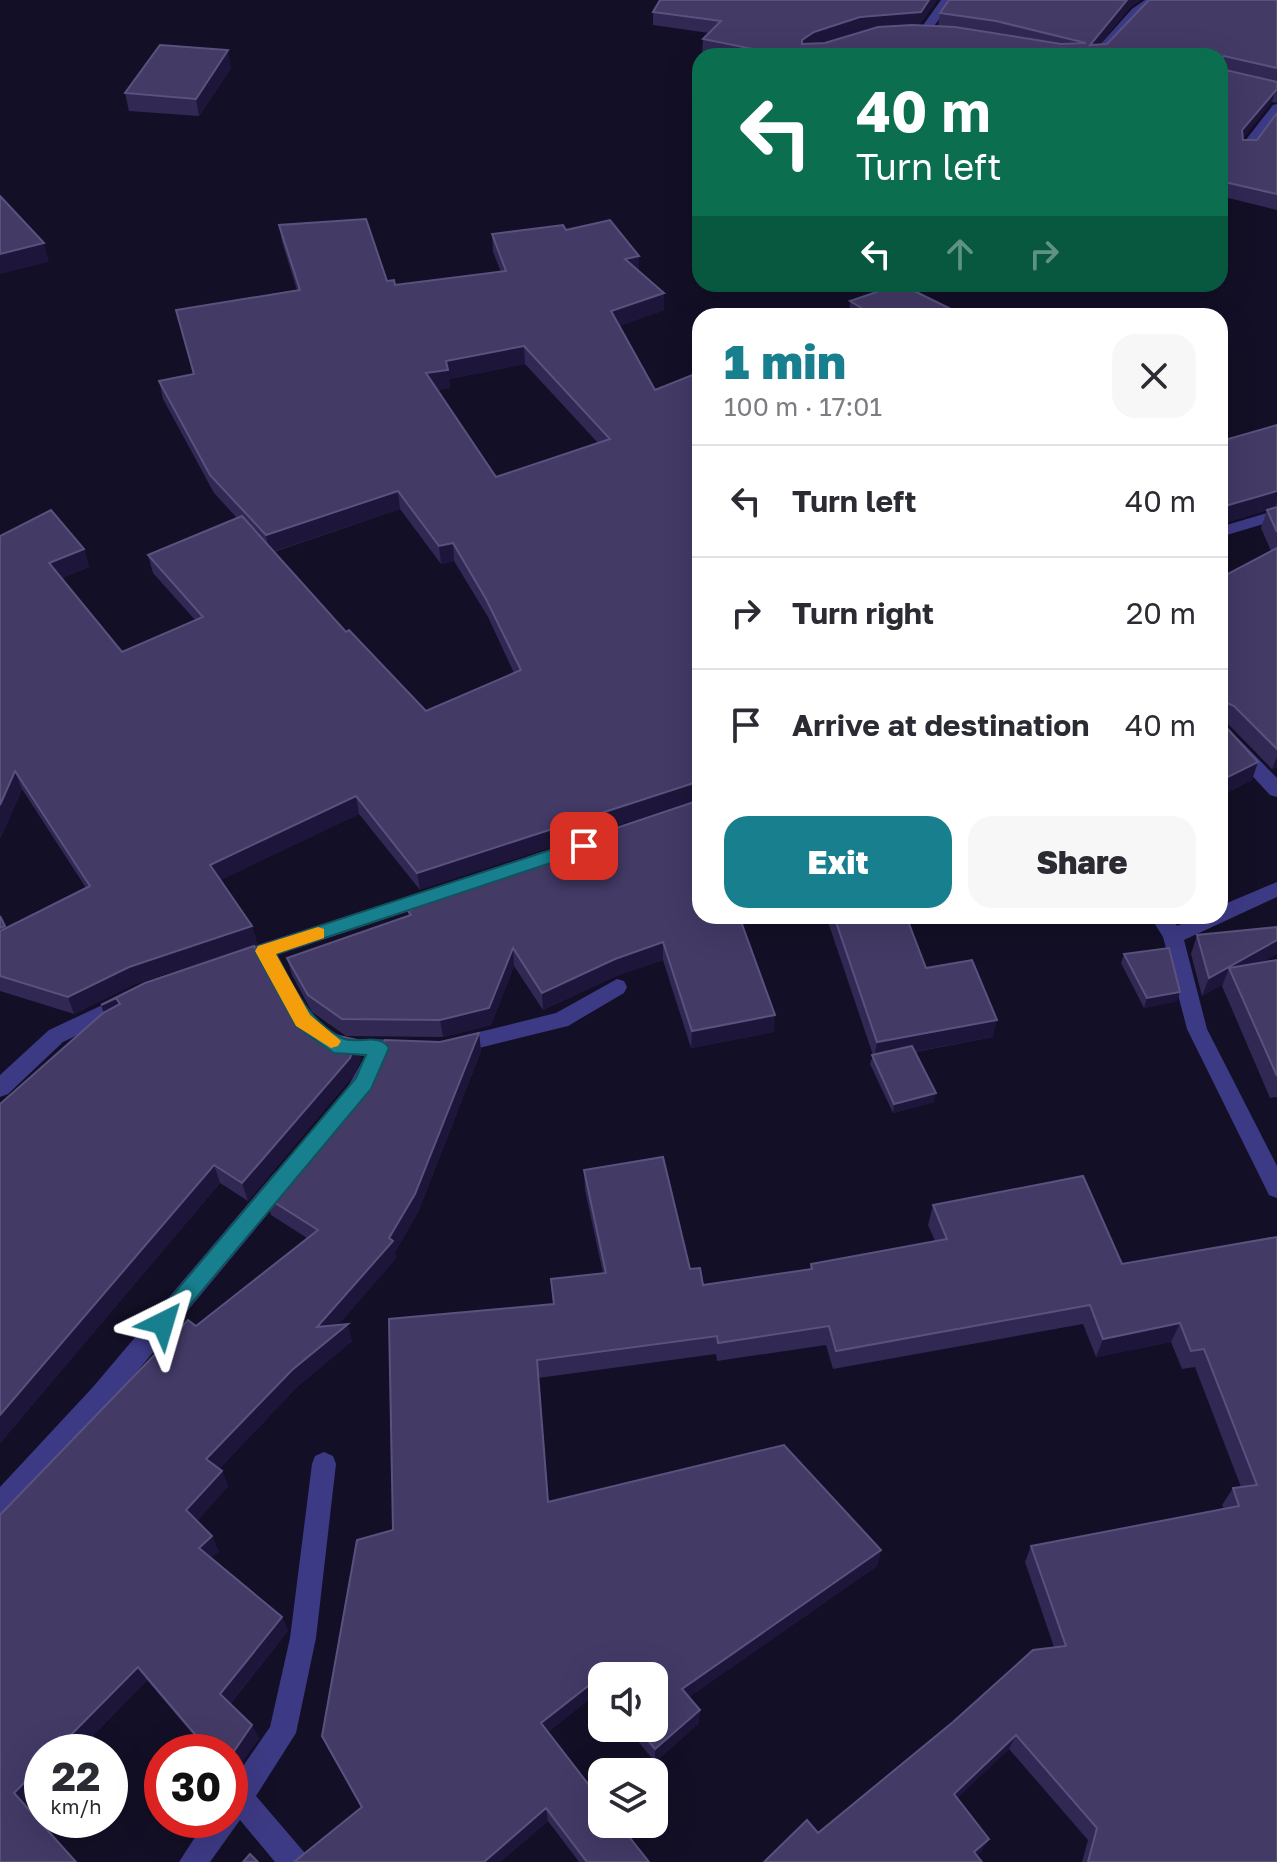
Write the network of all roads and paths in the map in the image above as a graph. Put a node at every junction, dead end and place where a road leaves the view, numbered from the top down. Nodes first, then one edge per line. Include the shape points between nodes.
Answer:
1 (947, 0) edge
2 (1153, 0) edge
3 (912, 32) edge
4 (1103, 48) edge
5 (1277, 108) edge
6 (1246, 149) edge
7 (1277, 515) edge
8 (1228, 530) edge
9 (1228, 738) edge
10 (1277, 790) edge
11 (475, 882) edge
12 (1277, 889) edge
13 (1228, 911) edge
14 (1165, 924) edge
15 (1199, 924) edge
16 (1173, 936) junction
17 (264, 951) junction
18 (211, 970) edge
19 (617, 987) dead end
20 (143, 993) edge
21 (379, 1048) junction
22 (0, 1088) edge
23 (334, 1119) edge
24 (294, 1167) edge
25 (1277, 1188) edge
26 (324, 1464) dead end
27 (0, 1505) edge
28 (248, 1784) edge
29 (248, 1823) edge
30 (210, 1838) edge
31 (193, 1862) edge
32 (294, 1862) edge

1 - 3 street via 932,32
2 - 4 street
5 - 6 street
7 - 8 street
9 - 10 street
11 - 17 street
12 - 13 street
14 - 16 street
15 - 16 street
16 - 25 street via 1197,1029
17 - 18 street
17 - 21 street via 303,1020 341,1047
19 - 21 street via 561,1020 443,1049
20 - 22 street via 56,1036
21 - 23 street via 364,1083
24 - 27 street via 102,1395
26 - 28 street via 303,1638 282,1733
29 - 32 street
30 - 31 street

